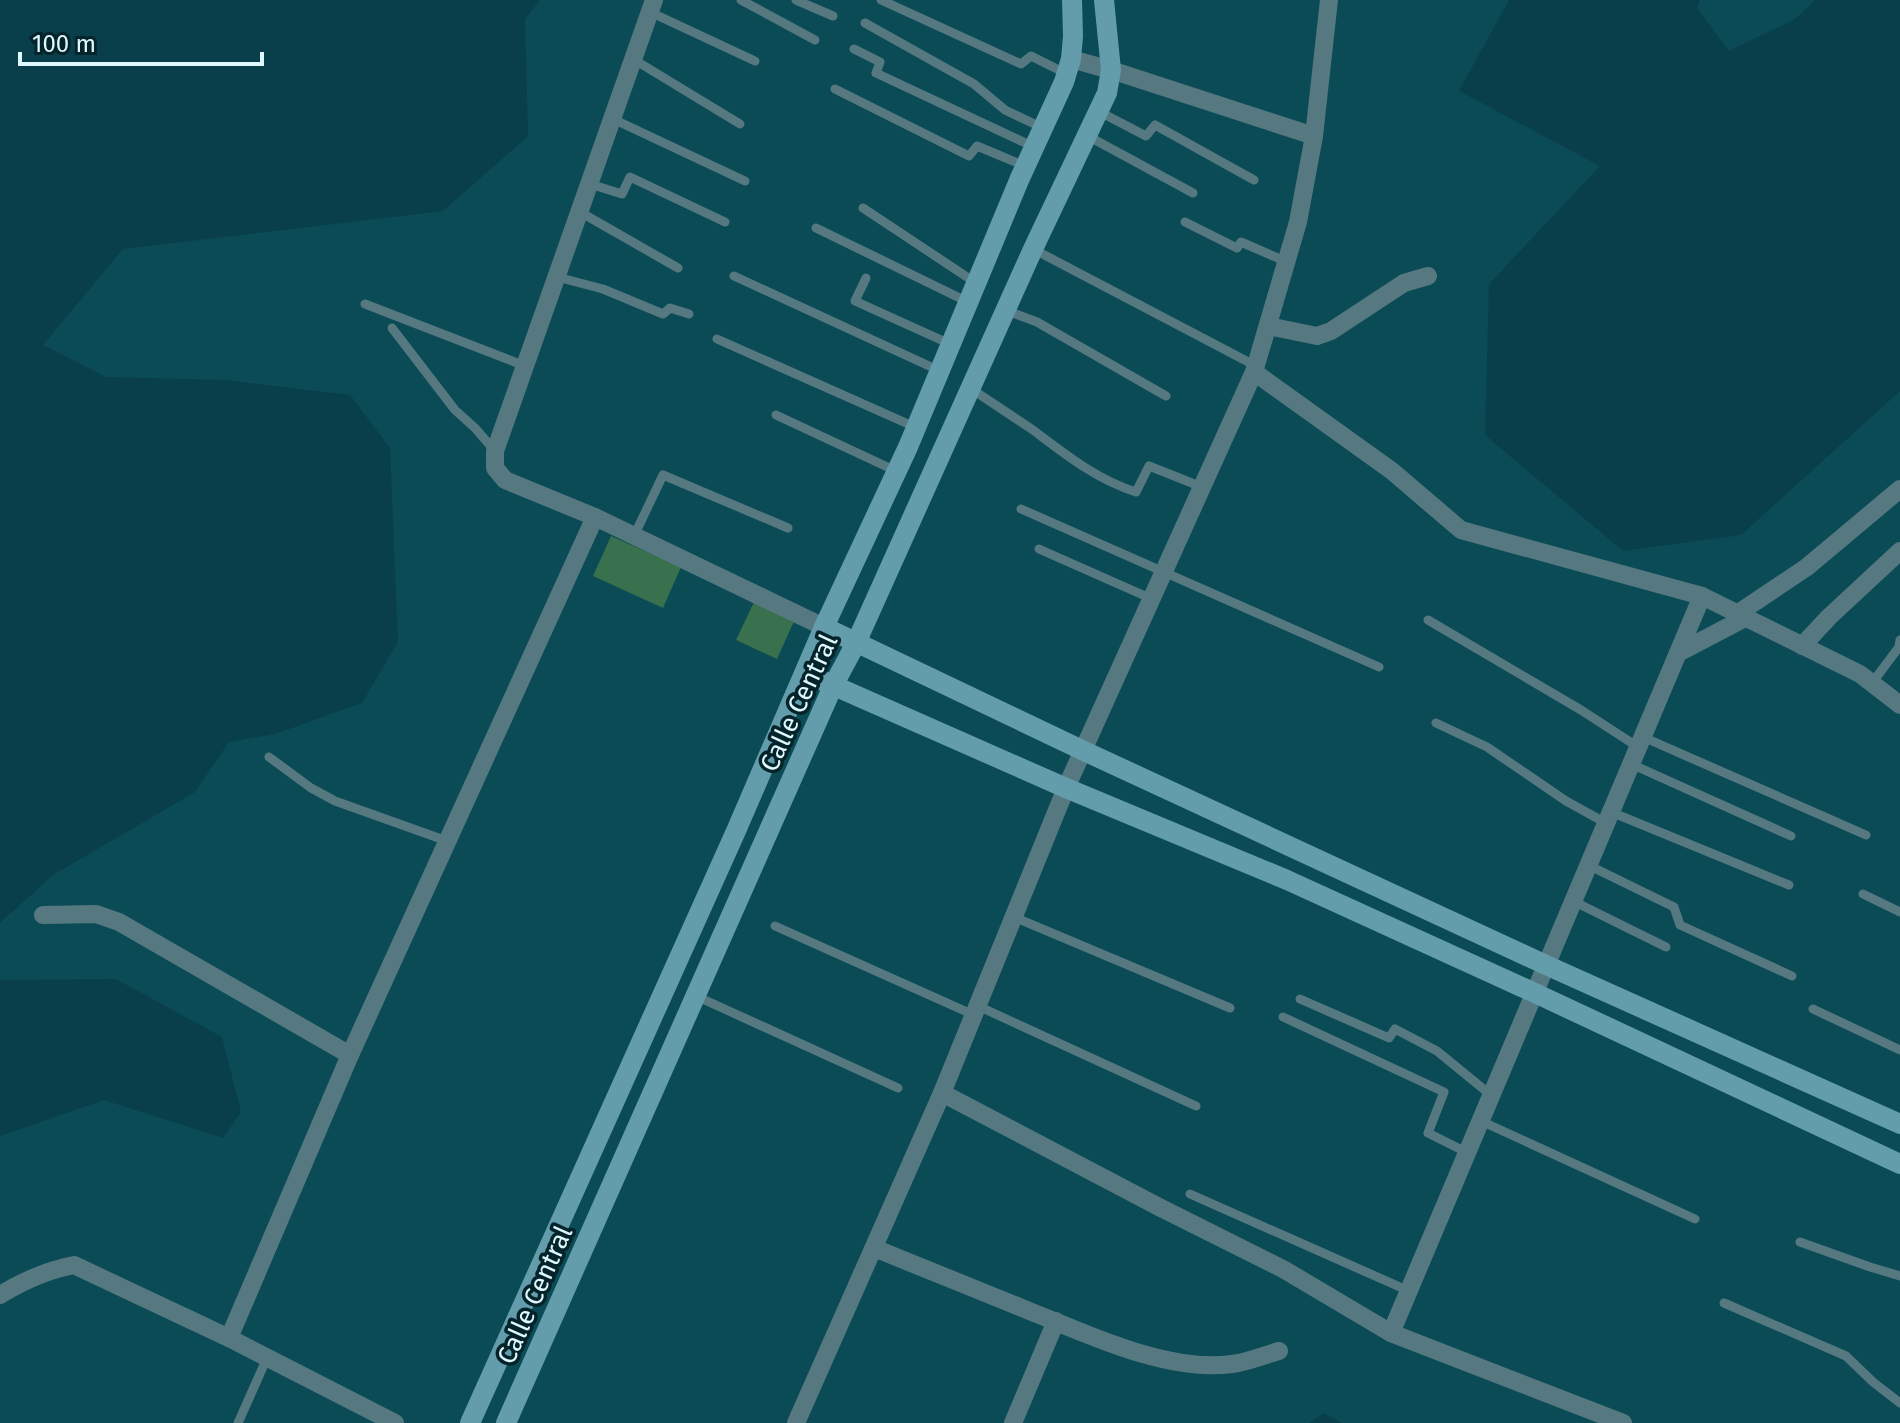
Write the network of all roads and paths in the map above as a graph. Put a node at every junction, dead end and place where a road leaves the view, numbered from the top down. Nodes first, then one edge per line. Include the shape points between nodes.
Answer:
1 (741, 0) edge
2 (796, 0) edge
3 (881, 0) edge
4 (1072, 0) edge
5 (1104, 0) edge
6 (1329, 0) edge
7 (652, 6) edge
8 (833, 16) dead end
9 (865, 23) dead end
10 (815, 40) dead end
11 (854, 49) dead end
12 (633, 59) junction
13 (755, 61) dead end
14 (1069, 66) junction
15 (1111, 70) junction
16 (835, 89) dead end
17 (1098, 111) junction
18 (613, 119) junction
19 (740, 124) dead end
20 (1086, 135) junction
21 (1314, 136) junction
22 (1039, 138) junction
23 (1025, 166) junction
24 (1254, 180) dead end
25 (745, 181) dead end
26 (590, 184) junction
27 (1193, 193) dead end
28 (863, 208) dead end
29 (580, 212) junction
30 (725, 222) dead end
31 (1185, 222) dead end
32 (816, 228) dead end
33 (1033, 249) junction
34 (1287, 262) junction
35 (678, 268) dead end
36 (734, 276) dead end
37 (1428, 276) dead end
38 (557, 277) junction
39 (866, 278) dead end
40 (972, 292) junction
41 (365, 304) dead end
42 (1005, 310) junction
43 (689, 314) dead end
44 (1268, 326) junction
45 (392, 328) dead end
46 (717, 339) dead end
47 (951, 344) junction
48 (525, 366) junction
49 (1255, 369) junction
50 (940, 371) junction
51 (970, 388) junction
52 (1166, 396) dead end
53 (776, 415) dead end
54 (912, 437) junction
55 (495, 451) junction
56 (937, 459) junction
57 (897, 472) junction
58 (1202, 487) junction
59 (1900, 489) edge
60 (1021, 509) dead end
61 (595, 517) junction
62 (788, 528) dead end
63 (634, 536) junction
64 (1039, 549) dead end
65 (1900, 551) edge
66 (1164, 572) junction
67 (1702, 596) junction
68 (1152, 599) junction
69 (1741, 616) junction
70 (1428, 620) dead end
71 (824, 627) junction
72 (1900, 640) edge
73 (856, 643) junction
74 (1802, 646) junction
75 (1678, 653) junction
76 (1379, 667) dead end
77 (805, 673) junction
78 (1871, 683) junction
79 (833, 686) junction
80 (1900, 705) edge
81 (1436, 723) dead end
82 (1637, 749) junction
83 (1084, 751) junction
84 (269, 757) dead end
85 (1066, 788) junction
86 (1609, 818) junction
87 (1866, 835) dead end
88 (1791, 836) dead end
89 (447, 841) junction
90 (1588, 865) junction
91 (1789, 885) dead end
92 (1863, 894) dead end
93 (1573, 901) junction
94 (1900, 912) edge
95 (43, 915) dead end
96 (1014, 917) junction
97 (775, 926) dead end
98 (1666, 947) dead end
99 (1546, 965) junction
100 (1792, 976) dead end
101 (1535, 993) junction
102 (696, 996) junction
103 (1300, 999) dead end
104 (1230, 1008) dead end
105 (1813, 1009) dead end
106 (976, 1010) junction
107 (1283, 1017) dead end
108 (1900, 1050) edge
109 (350, 1055) junction
110 (898, 1088) dead end
111 (942, 1093) junction
112 (1492, 1096) junction
113 (1196, 1106) dead end
114 (1481, 1121) junction
115 (1900, 1124) edge
116 (1468, 1153) junction
117 (1900, 1164) edge
118 (1190, 1194) dead end
119 (1695, 1219) dead end
120 (1800, 1242) dead end
121 (874, 1248) junction
122 (1900, 1276) edge
123 (1409, 1291) junction
124 (0, 1295) edge
125 (1724, 1303) dead end
126 (1056, 1321) junction
127 (1391, 1333) junction
128 (229, 1338) junction
129 (1279, 1351) dead end
130 (267, 1358) junction
131 (1900, 1403) edge
132 (238, 1423) edge
133 (395, 1423) edge
134 (470, 1423) edge
135 (506, 1423) edge
136 (796, 1423) edge
137 (1013, 1423) edge
138 (1623, 1423) edge

1 - 10 lane
2 - 8 lane
3 - 14 lane via 1021,64 1031,56
4 - 14 street, Calle Central
5 - 15 street, Calle Central
6 - 21 street
7 - 12 street
7 - 13 lane
9 - 22 lane via 974,84
11 - 22 lane via 880,62 876,73
12 - 18 street
12 - 19 lane
14 - 15 street
14 - 22 street, Calle Central
15 - 17 street, Calle Central
15 - 21 street
16 - 23 lane via 969,156 977,146
17 - 20 street, Calle Central
17 - 24 lane via 1146,136 1155,125
18 - 25 lane
18 - 26 street
20 - 27 lane
20 - 33 street, Calle Central
21 - 34 street
22 - 23 street, Calle Central
23 - 40 street, Calle Central
26 - 29 street
26 - 30 lane via 622,194 630,177
28 - 40 lane
29 - 35 lane
29 - 38 street
31 - 34 lane via 1237,248 1241,242
32 - 40 lane
33 - 42 street, Calle Central
33 - 49 lane
34 - 44 street
36 - 50 lane
37 - 44 street via 1404,283 1317,336
38 - 43 lane via 663,314 670,308
38 - 48 street
39 - 47 lane via 855,301
40 - 47 street, Calle Central
41 - 48 lane
42 - 51 street, Calle Central
42 - 52 lane via 1037,322
44 - 49 street
45 - 55 lane via 455,410
46 - 54 lane
47 - 50 street, Calle Central
48 - 55 street
49 - 58 street
49 - 67 street via 1461,530
50 - 54 street, Calle Central
51 - 56 street, Calle Central
51 - 58 lane via 1086,469 1123,488 1136,492 1149,466
53 - 57 lane
54 - 56 street
54 - 57 street, Calle Central
55 - 61 street via 495,468 505,480
56 - 73 street, Calle Central
57 - 71 street, Calle Central
58 - 66 street
59 - 69 street
60 - 66 lane
61 - 63 street
61 - 89 street
62 - 63 lane via 663,475
63 - 71 street
64 - 68 lane
65 - 74 street
66 - 68 street
66 - 76 lane
67 - 69 street
67 - 75 street
68 - 83 street
69 - 74 street
69 - 75 street
70 - 82 lane
71 - 73 street
71 - 77 street, Calle Central
72 - 78 lane
73 - 79 street, Calle Central
73 - 83 street
74 - 78 street
75 - 82 street
77 - 79 street
77 - 134 street, Calle Central
78 - 80 street
79 - 85 street
79 - 102 street, Calle Central
81 - 86 lane via 1487,747 1566,801
82 - 86 street
82 - 87 lane
82 - 88 lane
83 - 85 street
83 - 99 street
84 - 89 lane via 335,801
85 - 96 street
85 - 101 street via 1287,880
86 - 90 street
86 - 91 lane
89 - 109 street
90 - 93 street
90 - 100 lane via 1674,907 1680,925
92 - 94 lane
93 - 98 lane
93 - 99 street
95 - 109 street via 96,914 119,922
96 - 104 lane
96 - 106 street
97 - 106 lane
99 - 101 street
99 - 115 street
101 - 112 street
101 - 117 street
102 - 110 lane
102 - 135 street, Calle Central
103 - 112 lane via 1389,1038 1395,1029 1437,1051
105 - 108 lane
106 - 111 street
106 - 113 lane
107 - 116 lane via 1444,1092 1428,1133
109 - 128 street
111 - 121 street
111 - 127 street via 1283,1269
112 - 114 street
114 - 116 street
114 - 119 lane
116 - 123 street
118 - 123 lane
120 - 122 lane
121 - 126 street
121 - 136 street
123 - 127 street
124 - 128 street via 74,1265
125 - 131 lane via 1846,1356
126 - 129 street via 1166,1360 1232,1364
126 - 137 street
127 - 138 street
128 - 130 street
130 - 132 lane
130 - 133 street

